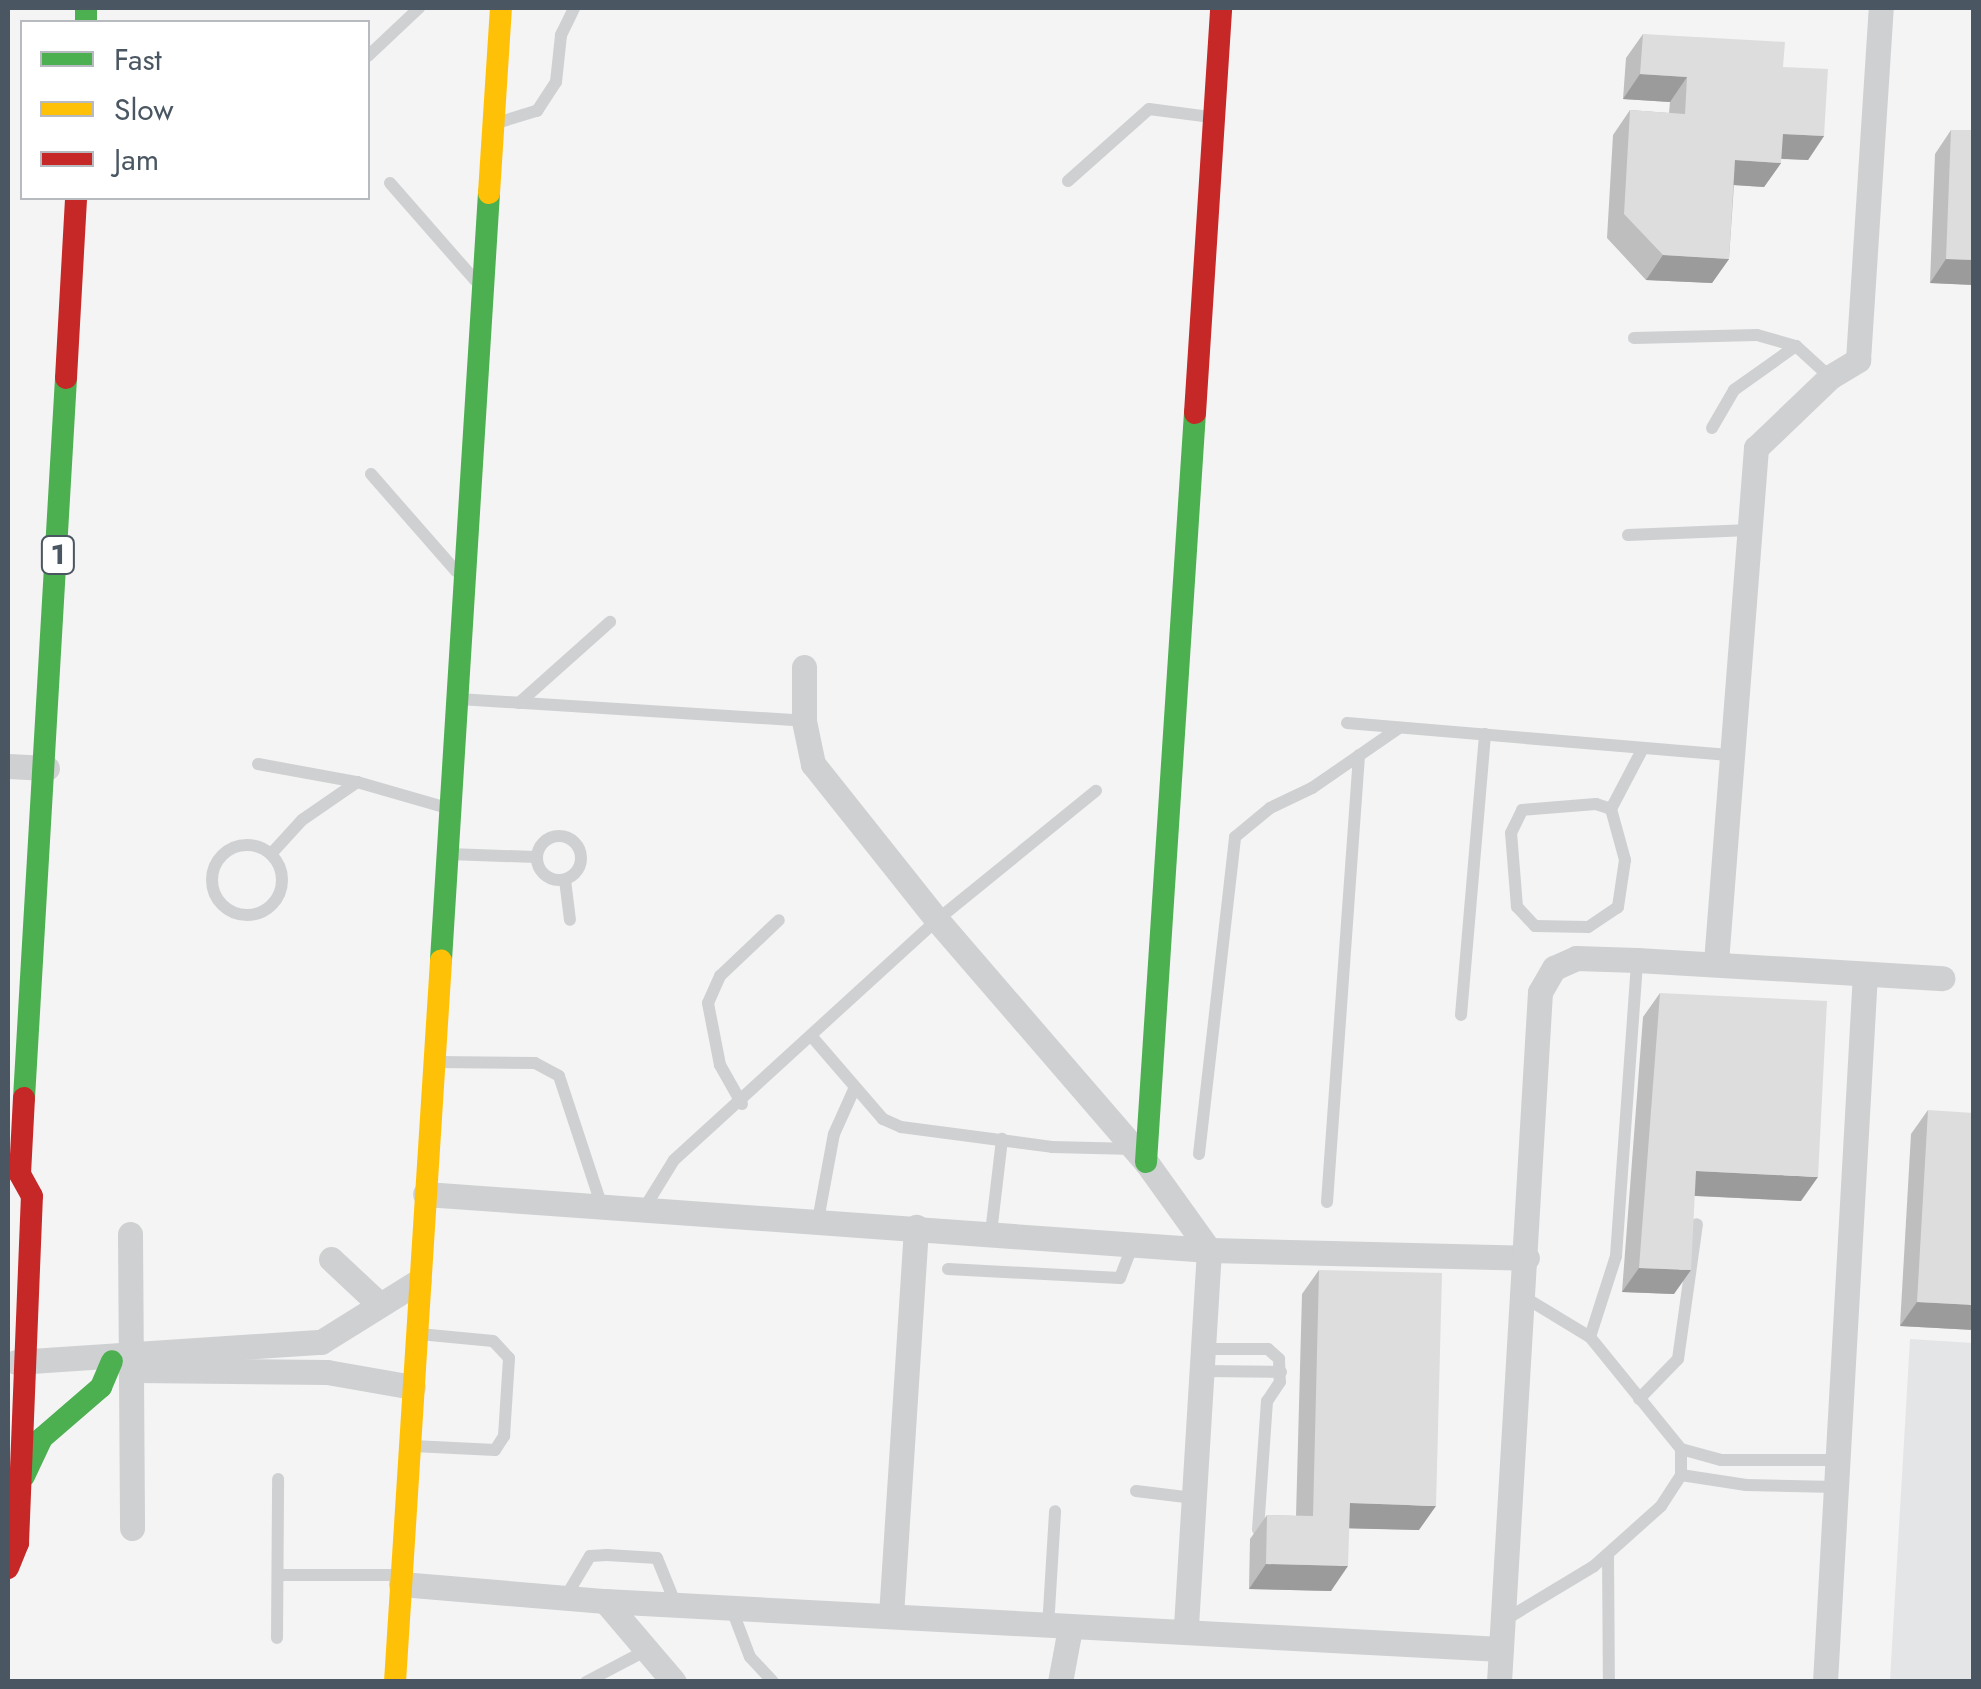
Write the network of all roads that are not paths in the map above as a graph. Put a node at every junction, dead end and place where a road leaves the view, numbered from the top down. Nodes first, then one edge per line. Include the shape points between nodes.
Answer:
1 (419, 8) edge
2 (501, 8) edge
3 (574, 8) edge
4 (1221, 8) edge
5 (1881, 8) edge
6 (370, 54) edge
7 (1214, 117) junction
8 (493, 124) junction
9 (1068, 181) dead end
10 (390, 184) dead end
11 (76, 200) edge
12 (482, 290) junction
13 (1634, 338) dead end
14 (1796, 346) junction
15 (1830, 377) junction
16 (1712, 428) dead end
17 (371, 474) dead end
18 (1750, 530) junction
19 (1628, 535) dead end
20 (464, 581) junction
21 (610, 622) dead end
22 (804, 667) dead end
23 (456, 699) junction
24 (518, 703) junction
25 (804, 721) junction
26 (1346, 724) dead end
27 (1400, 728) junction
28 (1485, 734) junction
29 (1643, 748) junction
30 (1360, 755) junction
31 (1732, 755) junction
32 (258, 764) dead end
33 (8, 766) edge
34 (47, 768) junction
35 (356, 782) junction
36 (1096, 792) dead end
37 (449, 809) junction
38 (1610, 809) junction
39 (271, 854) junction
40 (446, 854) junction
41 (536, 857) junction
42 (565, 880) junction
43 (570, 920) dead end
44 (779, 920) dead end
45 (937, 920) junction
46 (1637, 960) junction
47 (1716, 962) junction
48 (1865, 974) junction
49 (1942, 978) dead end
50 (1462, 1015) dead end
51 (812, 1038) junction
52 (433, 1062) junction
53 (855, 1087) junction
54 (742, 1104) junction
55 (1002, 1139) junction
56 (1199, 1154) dead end
57 (1141, 1156) junction
58 (14, 1183) edge
59 (425, 1194) junction
60 (1327, 1202) dead end
61 (601, 1204) junction
62 (645, 1207) junction
63 (818, 1220) junction
64 (1697, 1224) edge
65 (916, 1227) junction
66 (991, 1233) junction
67 (130, 1234) dead end
68 (1133, 1244) junction
69 (1209, 1250) junction
70 (1527, 1258) junction
71 (331, 1259) dead end
72 (948, 1269) dead end
73 (419, 1281) junction
74 (1524, 1297) junction
75 (380, 1304) junction
76 (415, 1334) junction
77 (1590, 1337) junction
78 (321, 1342) junction
79 (127, 1360) junction
80 (1202, 1360) junction
81 (17, 1362) edge
82 (327, 1372) junction
83 (1280, 1372) junction
84 (413, 1388) junction
85 (1639, 1400) junction
86 (410, 1446) junction
87 (1680, 1449) junction
88 (1838, 1460) junction
89 (1680, 1475) junction
90 (278, 1478) dead end
91 (20, 1485) junction
92 (1836, 1487) junction
93 (1136, 1491) dead end
94 (1194, 1498) junction
95 (1055, 1511) dead end
96 (132, 1528) dead end
97 (1258, 1530) dead end
98 (1608, 1554) junction
99 (8, 1568) edge
100 (278, 1575) junction
101 (401, 1580) junction
102 (565, 1598) junction
103 (604, 1601) junction
104 (676, 1604) junction
105 (731, 1608) junction
106 (891, 1615) junction
107 (1503, 1620) junction
108 (1059, 1628) junction
109 (1186, 1629) junction
110 (277, 1638) dead end
111 (1501, 1649) junction
112 (647, 1650) junction
113 (395, 1682) edge
114 (586, 1682) edge
115 (674, 1682) edge
116 (774, 1682) edge
117 (1060, 1682) edge
118 (1499, 1682) edge
119 (1608, 1682) edge
120 (1825, 1682) edge

1 - 6 lane
2 - 8 street
3 - 8 lane via 561,34 556,82 538,111
4 - 7 street
5 - 15 street via 1858,360
7 - 9 lane via 1149,108
7 - 57 street
8 - 12 street
10 - 12 lane
11 - 34 street, 1
12 - 20 street
13 - 14 lane via 1757,336
14 - 15 lane
14 - 16 lane via 1734,390
15 - 18 street via 1756,448
17 - 20 lane
18 - 19 lane
18 - 31 street
20 - 23 street
21 - 24 lane
22 - 25 street
23 - 24 lane
23 - 37 street
24 - 25 lane
25 - 45 street via 813,764
26 - 27 lane
27 - 28 lane
27 - 30 lane
28 - 29 lane
28 - 50 lane
29 - 31 lane
29 - 38 lane
30 - 56 lane via 1234,837
30 - 60 lane
31 - 47 street
32 - 35 lane
33 - 34 street
34 - 58 street, 1
35 - 37 lane
35 - 39 lane via 302,820
36 - 45 lane
37 - 40 street
38 - 38 lane via 1596,804 1522,810 1511,833 1517,907 1535,926 1588,927 1618,907 1624,860
39 - 39 lane via 281,871 281,891 269,908 231,912 216,898 211,879 225,853 253,845
40 - 41 lane
40 - 52 street
41 - 42 lane via 544,876
41 - 42 lane via 553,837 567,837 582,860
42 - 43 lane
44 - 54 lane via 720,976 708,1003 720,1065
45 - 51 lane
45 - 57 street
46 - 47 street
46 - 70 street via 1576,958 1554,968 1540,992
46 - 77 lane via 1616,1256
47 - 48 street
48 - 49 street
48 - 88 street
51 - 53 lane
51 - 54 lane
52 - 59 street
52 - 61 lane via 535,1063 559,1076
53 - 55 lane via 883,1119 901,1127
53 - 63 lane via 834,1134
54 - 62 lane via 674,1160
55 - 57 lane
55 - 66 lane
57 - 69 street
58 - 81 street, 1 via 32,1196
59 - 61 street
59 - 73 street
61 - 62 street
62 - 63 street
63 - 65 street
64 - 85 lane via 1678,1359
65 - 66 street
65 - 106 street
66 - 68 street
67 - 79 street
68 - 69 street
68 - 72 lane via 1120,1278
69 - 70 street
69 - 80 street
70 - 74 street
71 - 75 street
73 - 75 street
73 - 76 street
74 - 77 lane
74 - 107 street
75 - 78 street
76 - 84 street
76 - 86 lane via 492,1342 509,1358 504,1436 495,1450
77 - 85 lane
78 - 79 street
78 - 82 street
79 - 81 street
79 - 82 street
79 - 91 street via 42,1438
79 - 96 street
80 - 83 lane
80 - 83 lane via 1274,1350
80 - 94 street
81 - 91 street, 1
82 - 84 street
83 - 97 lane via 1267,1400
84 - 86 street
85 - 87 lane
86 - 101 street
87 - 88 lane via 1721,1460
87 - 89 lane
88 - 92 street
89 - 92 lane
89 - 98 lane via 1660,1506
90 - 100 lane
91 - 99 street, 1 via 18,1542
92 - 120 street
93 - 94 lane
94 - 109 street
95 - 108 lane
98 - 107 lane
98 - 119 lane
100 - 101 lane
100 - 110 lane
101 - 102 street
101 - 113 street
102 - 103 street
102 - 104 lane via 590,1556 607,1555 657,1558
103 - 104 street
103 - 112 street
104 - 105 street
105 - 106 street
105 - 116 lane via 750,1657
106 - 108 street
107 - 111 street
108 - 109 street
108 - 117 street
109 - 111 street
111 - 118 street
112 - 114 lane
112 - 115 street

